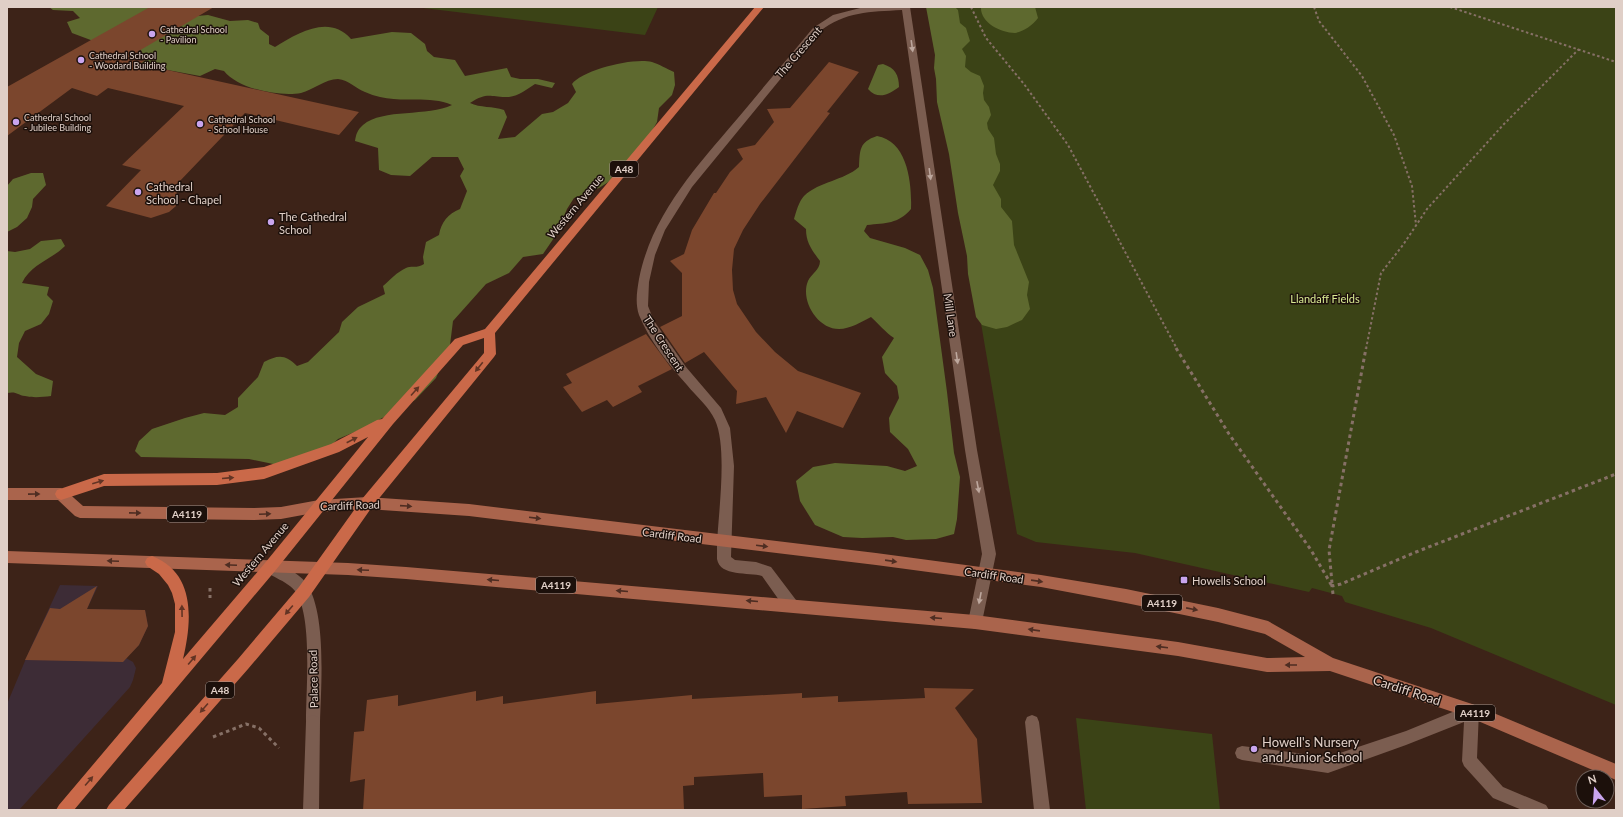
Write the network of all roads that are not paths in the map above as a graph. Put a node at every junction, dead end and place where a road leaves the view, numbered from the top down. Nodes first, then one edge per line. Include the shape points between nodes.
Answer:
1 (760, 7) edge
2 (902, 7) edge
3 (906, 7) edge
4 (489, 332) junction
5 (388, 420) junction
6 (7, 494) edge
7 (61, 494) junction
8 (367, 503) junction
9 (319, 506) junction
10 (723, 541) junction
11 (7, 557) edge
12 (152, 562) junction
13 (270, 567) junction
14 (322, 568) junction
15 (984, 573) junction
16 (304, 592) junction
17 (791, 605) junction
18 (975, 622) junction
19 (1330, 664) junction
20 (167, 690) junction
21 (1472, 711) junction
22 (1032, 722) dead end
23 (1242, 753) dead end
24 (1616, 772) edge
25 (64, 810) edge
26 (114, 810) edge
27 (311, 810) edge
28 (1042, 810) edge
29 (1541, 810) edge

1 - 4 highway, Western Avenue / A48
2 - 10 street, The Crescent via 845,12 832,17 816,30 688,184 671,207 652,247 645,272 642,298 647,320 687,378 716,411 723,425 728,462
3 -> 15 street, Mill Lane via 971,450 989,554
5 -> 4 highway, Western Avenue via 459,342
4 -> 8 highway, A48 via 490,354
7 -> 5 highway via 104,480 217,479 264,473 335,448
5 - 9 highway, Western Avenue
6 -> 7 main road
7 -> 9 main road, Cardiff Road / A4119 via 80,512 254,514 281,513
8 - 9 main road, Cardiff Road / A4119
8 -> 10 main road, Cardiff Road / A4119 via 470,510
8 - 14 highway, A48
9 - 13 highway, Western Avenue
10 -> 15 main road, Cardiff Road / A4119
10 - 17 street, The Crescent via 724,560 732,566 766,571
12 -> 11 main road, Cardiff Road / A4119
13 -> 12 main road, Cardiff Road / A4119
20 -> 12 highway via 180,643 182,601 174,580
13 - 14 main road, Cardiff Road / A4119
13 - 16 street via 285,574
20 -> 13 highway, Western Avenue
14 - 16 highway, A48
17 -> 14 main road, Cardiff Road / A4119 via 406,572
15 -> 18 street, Mill Lane
15 -> 19 main road, Cardiff Road / A4119 via 1080,588 1218,615 1268,628
16 -> 26 highway, A48
16 - 27 street, Palace Road via 311,625 313,662
18 -> 17 main road, Cardiff Road / A4119
19 -> 18 main road, Cardiff Road / A4119 via 1267,665 1178,649
19 - 21 main road, Cardiff Road / A4119
25 -> 20 highway, Western Avenue
21 - 23 street via 1406,738 1328,765
21 - 24 main road, Cardiff Road / A4119
21 - 29 street via 1469,761 1498,793
22 - 28 street

